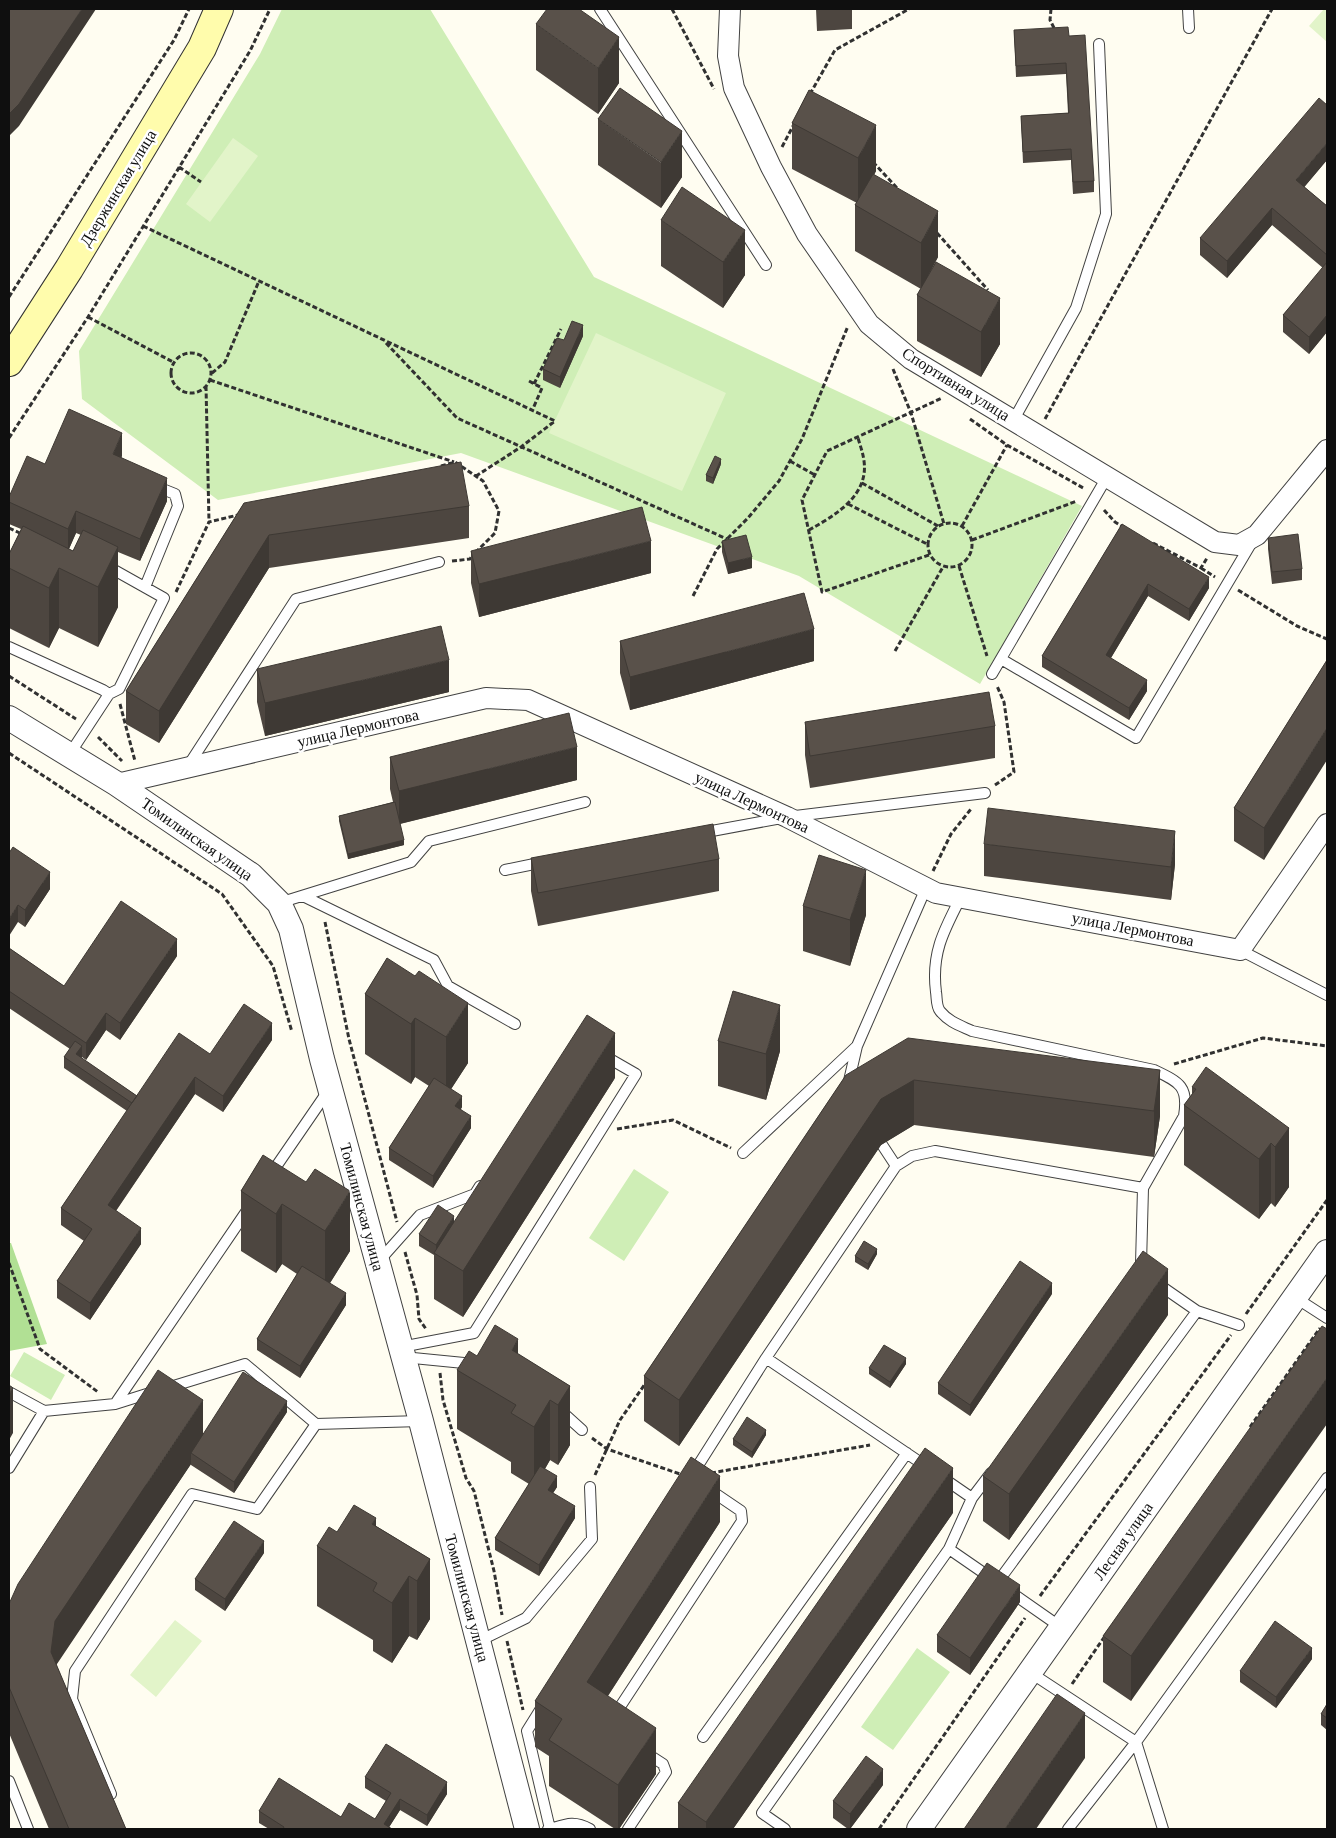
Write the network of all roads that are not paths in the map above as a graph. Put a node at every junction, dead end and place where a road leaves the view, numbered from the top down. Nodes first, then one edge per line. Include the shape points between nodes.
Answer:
1 (219, 9) edge
2 (600, 9) edge
3 (730, 9) edge
4 (1188, 9) edge
5 (1189, 28) dead end
6 (1099, 44) dead end
7 (766, 265) dead end
8 (9, 362) edge
9 (1013, 420) junction
10 (1327, 450) edge
11 (1107, 477) junction
12 (145, 482) edge
13 (1256, 534) junction
14 (99, 562) edge
15 (439, 562) road end
16 (145, 587) junction
17 (9, 647) edge
18 (1001, 659) junction
19 (992, 674) road end
20 (109, 694) junction
21 (9, 718) edge
22 (69, 756) junction
23 (187, 767) junction
24 (117, 784) junction
25 (984, 793) road end
26 (585, 802) dead end
27 (787, 817) junction
28 (1327, 824) edge
29 (690, 835) edge
30 (554, 860) edge
31 (505, 870) dead end
32 (926, 888) junction
33 (303, 896) junction
34 (961, 897) junction
35 (279, 902) junction
36 (1240, 950) junction
37 (1327, 994) edge
38 (515, 1024) dead end
39 (856, 1046) junction
40 (597, 1052) edge
41 (330, 1087) junction
42 (852, 1097) edge
43 (1199, 1108) edge
44 (1184, 1116) junction
45 (872, 1128) edge
46 (743, 1153) road end
47 (896, 1166) junction
48 (486, 1178) edge
49 (265, 1182) edge
50 (1144, 1188) junction
51 (254, 1199) edge
52 (1327, 1252) edge
53 (378, 1262) junction
54 (1296, 1298) junction
55 (1197, 1311) junction
56 (1327, 1318) edge
57 (1238, 1325) road end
58 (401, 1352) junction
59 (766, 1358) junction
60 (482, 1365) edge
61 (9, 1392) edge
62 (145, 1395) junction
63 (115, 1404) junction
64 (553, 1405) edge
65 (44, 1411) junction
66 (135, 1411) edge
67 (421, 1420) junction
68 (316, 1424) junction
69 (582, 1430) road end
70 (906, 1453) junction
71 (996, 1467) edge
72 (9, 1468) edge
73 (1327, 1478) edge
74 (590, 1487) road end
75 (972, 1498) junction
76 (949, 1548) junction
77 (997, 1583) junction
78 (1062, 1628) junction
79 (479, 1641) junction
80 (1031, 1672) junction
81 (548, 1698) edge
82 (609, 1723) edge
83 (702, 1737) dead end
84 (1136, 1742) junction
85 (638, 1748) edge
86 (9, 1781) edge
87 (115, 1803) edge
88 (28, 1829) edge
89 (542, 1829) edge
90 (590, 1829) edge
91 (628, 1829) edge
92 (786, 1829) edge
93 (919, 1829) edge
94 (1068, 1829) edge
95 (1163, 1829) edge

1 - 8 main road, Дзержинская улица via 197,56 70,269
2 - 7 lane
3 - 9 street, Спортивная улица via 728,56 734,88 771,168 807,234 869,324 910,359
4 - 5 lane
6 - 9 lane via 1106,214 1076,308
9 - 11 street, Спортивная улица
10 - 13 street, Спортивная улица
11 - 13 street, Спортивная улица via 1215,542 1239,545
11 - 18 lane
12 - 16 lane via 175,494 178,506
13 - 18 lane via 1136,738
14 - 16 lane
15 - 23 lane via 296,599
16 - 20 lane via 164,598 118,690
17 - 20 lane
18 - 19 lane
20 - 22 lane
21 - 22 street, Томилинская улица
22 - 24 street, Томилинская улица
23 - 24 street, улица Лермонтова
23 - 27 street, улица Лермонтова via 486,698 528,700
24 - 35 street, Томилинская улица via 251,875
25 - 27 lane
26 - 33 lane via 430,841 411,862
27 - 29 lane
27 - 32 street, улица Лермонтова
28 - 36 street
30 - 31 lane
32 - 34 street, улица Лермонтова
32 - 39 lane
33 - 35 lane
33 - 38 lane via 434,960 448,986
34 - 36 street, улица Лермонтова
34 - 44 lane via 936,952 934,977 938,1008 949,1021 972,1031 1154,1070 1183,1088
35 - 41 street, Томилинская улица via 291,929
36 - 37 lane
39 - 42 lane via 848,1089
39 - 46 lane
40 - 58 lane via 636,1074 474,1333 433,1340
41 - 49 lane
41 - 53 street, Томилинская улица
43 - 44 lane
44 - 50 lane
45 - 47 lane
47 - 50 lane via 912,1156 935,1151
47 - 59 lane
48 - 53 lane via 475,1194 420,1214
50 - 55 lane via 1145,1275
51 - 63 lane
52 - 54 street, Лесная улица
53 - 58 street, Томилинская улица
54 - 56 lane
54 - 78 street, Лесная улица
55 - 57 lane
55 - 77 lane
58 - 60 lane via 438,1361
58 - 67 street, Томилинская улица
59 - 70 lane
59 - 82 lane via 694,1483 740,1511 742,1521
61 - 65 lane
62 - 63 lane
62 - 66 lane
62 - 68 lane via 245,1364
63 - 65 lane
64 - 69 lane
65 - 72 lane
67 - 68 lane
67 - 79 street, Томилинская улица
68 - 87 lane via 257,1510 192,1494 75,1671 72,1699
70 - 75 lane
70 - 83 lane
71 - 75 lane
73 - 84 lane
74 - 79 lane via 592,1539 526,1618
75 - 76 lane
76 - 77 lane
76 - 92 lane via 762,1813
77 - 78 lane
78 - 80 street, Лесная улица
79 - 89 street, Томилинская улица
80 - 84 lane
80 - 93 street, Лесная улица
81 - 89 lane via 527,1730
84 - 94 lane
84 - 95 lane
85 - 91 lane via 663,1764 666,1772
86 - 88 lane
89 - 90 lane via 580,1823

